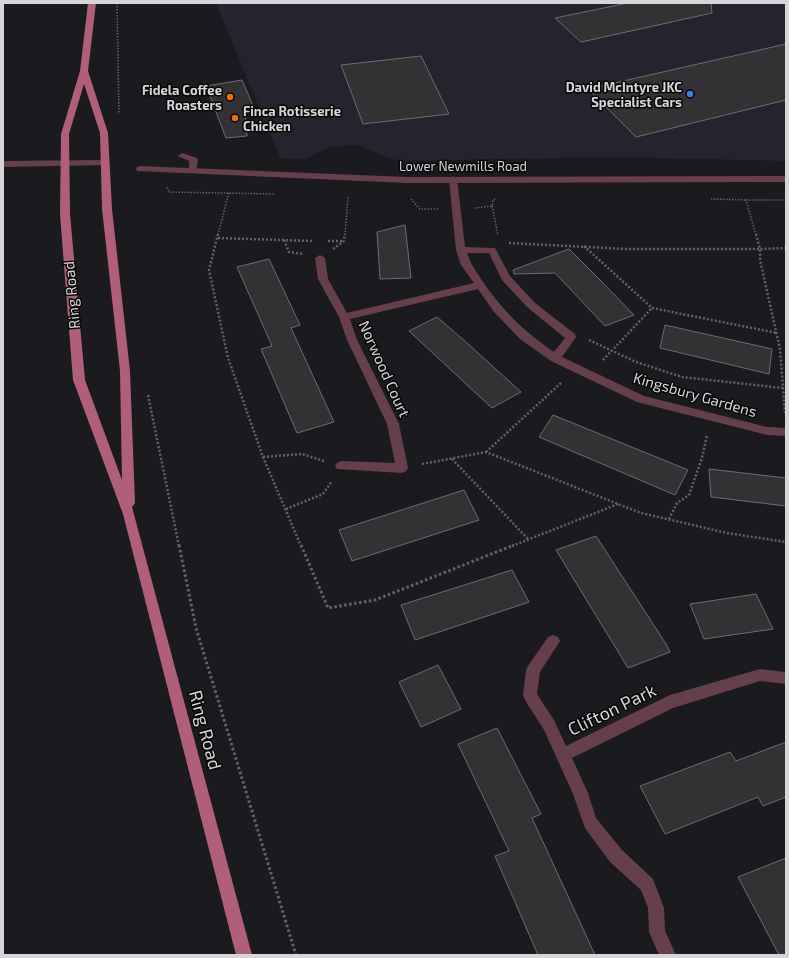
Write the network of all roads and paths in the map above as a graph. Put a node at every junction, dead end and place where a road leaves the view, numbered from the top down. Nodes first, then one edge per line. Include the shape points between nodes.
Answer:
1 (92, 3) edge
2 (117, 3) edge
3 (84, 71) junction
4 (119, 114) dead end
5 (182, 156) dead end
6 (105, 163) junction
7 (3, 164) edge
8 (66, 164) junction
9 (140, 169) dead end
10 (193, 170) junction
11 (453, 179) junction
12 (786, 179) edge
13 (166, 183) dead end
14 (281, 194) dead end
15 (348, 195) dead end
16 (407, 198) dead end
17 (786, 200) edge
18 (492, 206) dead end
19 (457, 209) junction
20 (218, 238) dead end
21 (284, 240) junction
22 (314, 241) dead end
23 (322, 241) dead end
24 (344, 241) junction
25 (496, 246) junction
26 (583, 246) junction
27 (786, 248) edge
28 (760, 249) junction
29 (461, 250) junction
30 (320, 258) junction
31 (480, 285) junction
32 (652, 308) junction
33 (344, 317) junction
34 (777, 333) junction
35 (571, 337) junction
36 (612, 350) junction
37 (555, 358) junction
38 (576, 369) junction
39 (589, 375) junction
40 (783, 388) junction
41 (147, 394) dead end
42 (785, 415) dead end
43 (711, 417) junction
44 (786, 432) edge
45 (486, 452) junction
46 (263, 457) dead end
47 (452, 459) junction
48 (341, 466) junction
49 (402, 468) junction
50 (286, 509) dead end
51 (129, 514) junction
52 (669, 519) junction
53 (528, 539) dead end
54 (786, 542) edge
55 (553, 641) dead end
56 (786, 678) edge
57 (562, 755) junction
58 (244, 955) edge
59 (296, 955) edge
60 (668, 955) edge

1 - 3 main road, Ring Road
2 - 4 path
3 - 6 main road, Ring Road via 104,133
3 - 8 main road, Ring Road via 65,134
5 - 10 street via 194,160
6 - 8 street
6 - 51 main road, Ring Road via 106,209 125,371
7 - 8 street
8 - 51 main road, Ring Road via 65,214 79,380
9 - 10 street, Lower Newmills Road
10 - 11 street, Lower Newmills Road via 408,180
11 - 12 street, Lower Newmills Road
11 - 19 street, Kingsbury Gardens
13 - 14 path via 169,192
15 - 24 path
16 - 19 path via 412,199 420,209
17 - 28 path via 746,200
18 - 25 path
19 - 29 street, Kingsbury Gardens
20 - 21 path
21 - 22 path
21 - 30 path via 289,252
23 - 24 path
24 - 30 path
25 - 26 path
25 - 29 street
25 - 35 street via 506,278 531,305
26 - 28 path via 626,249
26 - 32 path
27 - 28 path
28 - 34 path via 760,260
29 - 31 street, Kingsbury Gardens via 466,265
30 - 33 street, Norwood Court via 323,279
31 - 33 street, Norwood Court
31 - 37 street, Kingsbury Gardens via 498,310 524,336
32 - 34 path
32 - 36 path
33 - 49 street, Norwood Court via 352,340 393,424
34 - 40 path
35 - 36 path via 594,341
35 - 37 street
36 - 39 path
36 - 40 path via 636,362 682,376
37 - 38 street, Kingsbury Gardens
38 - 39 street, Kingsbury Gardens
38 - 45 path
39 - 43 street, Kingsbury Gardens via 641,399
40 - 42 path
41 - 59 path via 196,628
43 - 44 street, Kingsbury Gardens via 767,431
43 - 52 path via 702,458 689,495 677,503
45 - 47 path
45 - 52 path via 642,513
46 - 48 path via 302,454
47 - 49 path
47 - 53 path
48 - 49 street
48 - 50 path via 323,494
51 - 58 main road, Ring Road
52 - 54 path via 727,533
55 - 57 street via 533,670 530,695 549,725
56 - 57 street, Clifton Park via 760,675 670,702
57 - 60 street, Clifton Park via 580,793 590,823 616,856 647,885 656,908 657,932

